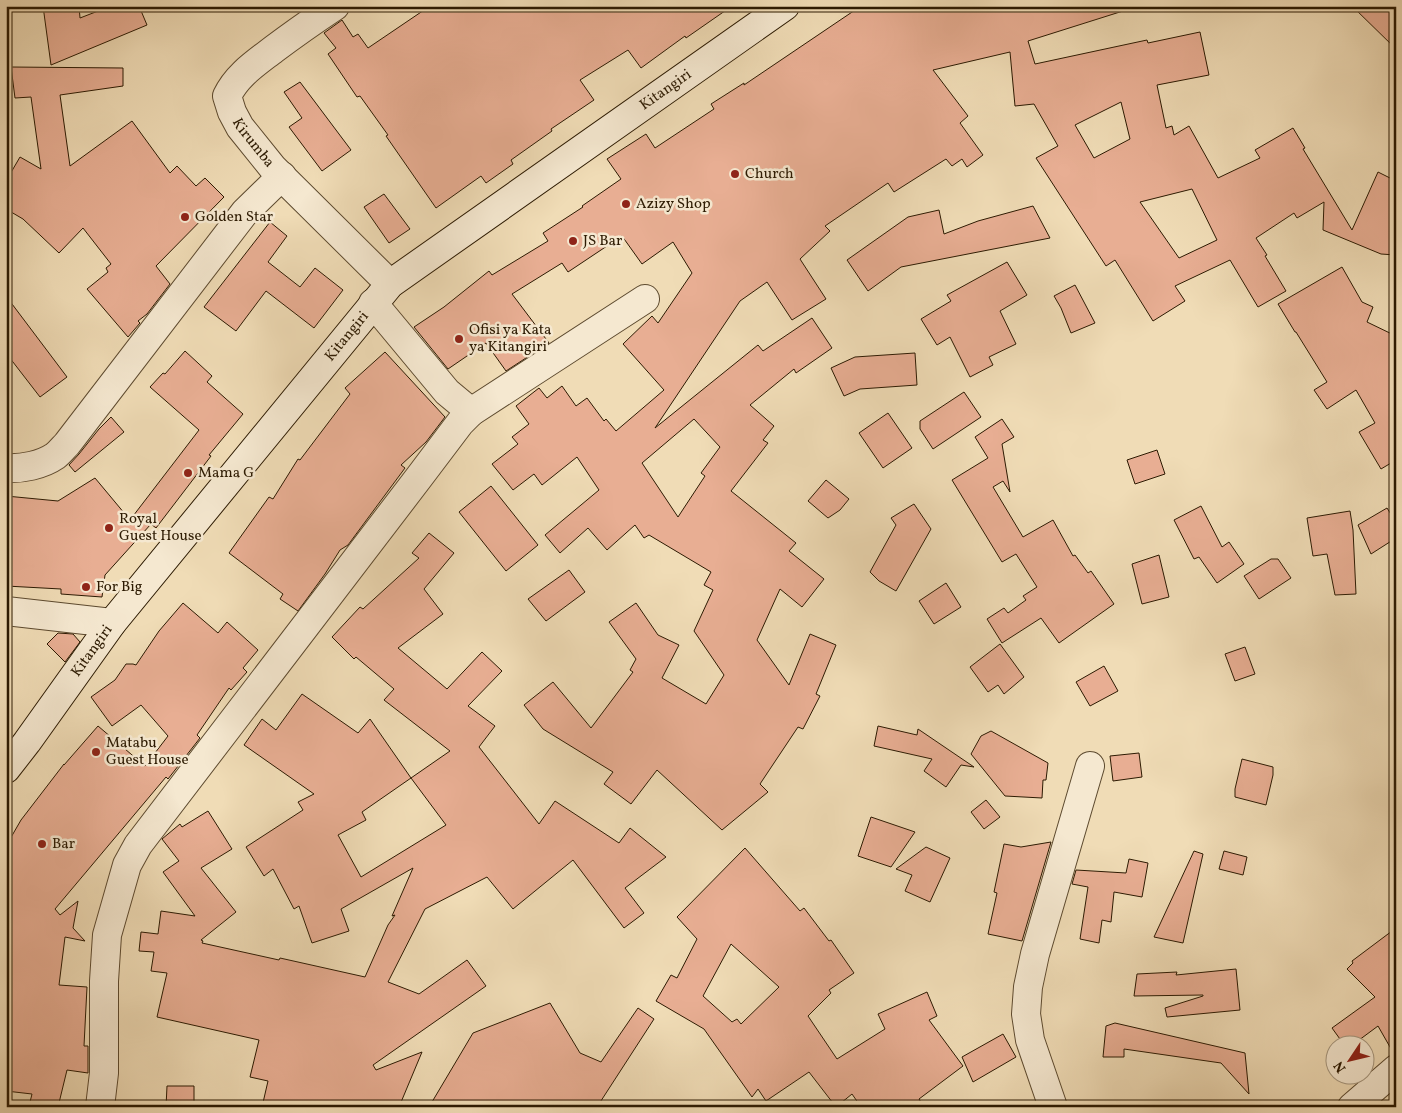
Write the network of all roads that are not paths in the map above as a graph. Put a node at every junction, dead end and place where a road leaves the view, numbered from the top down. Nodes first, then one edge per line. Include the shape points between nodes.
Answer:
1 (335, 6) edge
2 (785, 6) edge
3 (282, 176) junction
4 (381, 294) junction
5 (645, 300) dead end
6 (471, 412) junction
7 (6, 468) edge
8 (6, 611) edge
9 (112, 623) junction
10 (1090, 766) dead end
11 (6, 769) edge
12 (1396, 1069) edge
13 (100, 1107) edge
14 (1053, 1107) edge
15 (1352, 1107) edge

1 - 3 street, Kirumba via 247,69 227,96 240,127
2 - 4 street, Kitangiri
3 - 4 street, Kirumba
3 - 7 street via 245,212 66,444 54,456 40,462 27,467
4 - 6 street, Kirumba via 447,392
4 - 9 street, Kitangiri
5 - 6 street
6 - 13 street via 154,823 127,865 106,935 104,1073
8 - 9 street
9 - 11 street, Kitangiri
10 - 14 street via 1028,987 1026,1014 1030,1040
12 - 15 street

